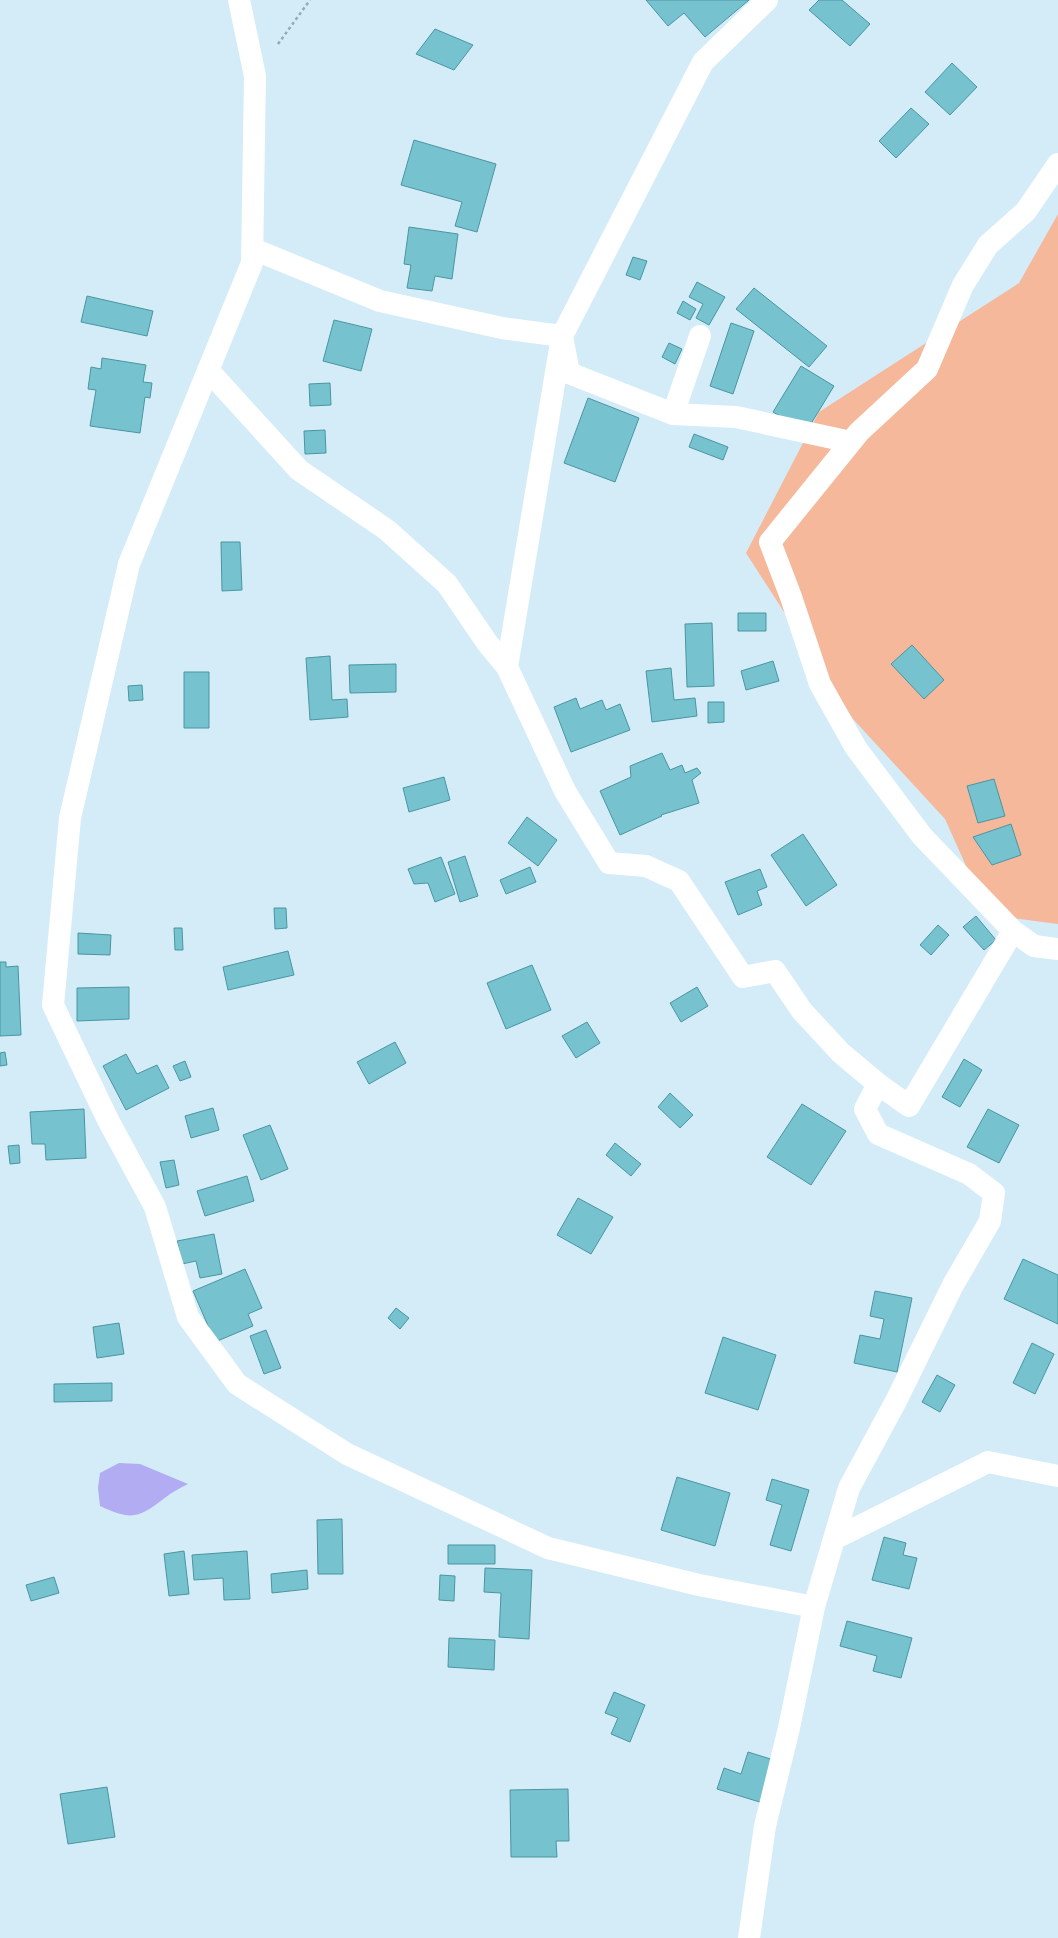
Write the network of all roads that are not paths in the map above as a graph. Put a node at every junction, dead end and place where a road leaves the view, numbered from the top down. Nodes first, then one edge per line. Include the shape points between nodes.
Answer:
1 (239, 0) edge
2 (767, 0) edge
3 (1058, 164) edge
4 (253, 249) junction
5 (562, 336) junction
6 (700, 336) dead end
7 (208, 370) junction
8 (673, 414) junction
9 (851, 442) junction
10 (507, 667) junction
11 (1013, 931) junction
12 (1058, 949) edge
13 (878, 1084) junction
14 (1058, 1476) edge
15 (834, 1539) junction
16 (814, 1607) junction
17 (749, 1938) edge

1 - 4 street via 255,76
2 - 5 street via 703,62
3 - 9 street via 1026,212 988,245 963,285 927,369
4 - 5 street via 380,301 502,328
4 - 7 street via 252,263
5 - 8 street via 569,373
5 - 10 street
6 - 8 street
7 - 10 street via 299,470 387,530 447,584
7 - 16 street via 129,564 70,818 53,1005 108,1120 155,1207 188,1317 237,1384 347,1454 548,1548 699,1585
8 - 9 street via 736,417
9 - 11 street via 770,542 820,684 856,748 922,836
10 - 13 street via 565,791 609,864 646,866 679,881 743,977 775,970 802,1011 841,1053
11 - 12 street via 1034,946
11 - 13 street via 909,1106
13 - 15 street via 865,1109 878,1134 969,1174 994,1193 990,1221 953,1285 896,1401 849,1488
14 - 15 street via 988,1462
15 - 16 street
16 - 17 street via 789,1728 765,1826

